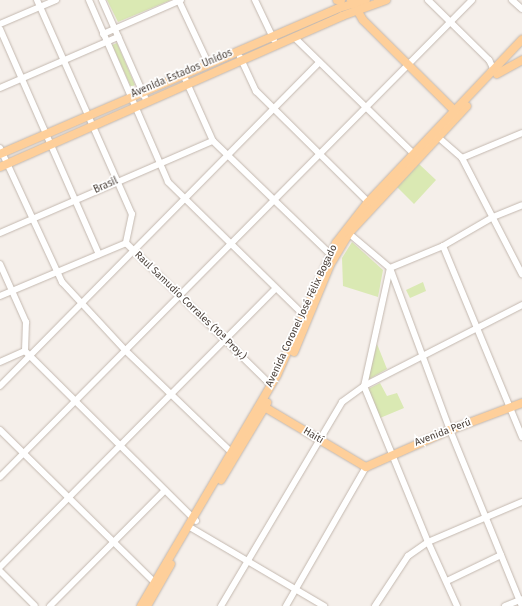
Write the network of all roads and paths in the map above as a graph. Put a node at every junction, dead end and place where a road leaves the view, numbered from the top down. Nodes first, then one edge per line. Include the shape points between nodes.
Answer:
1 (37, 0) edge
2 (56, 0) edge
3 (89, 0) edge
4 (102, 0) edge
5 (180, 0) edge
6 (255, 0) edge
7 (366, 0) edge
8 (386, 0) edge
9 (428, 0) edge
10 (472, 0) edge
11 (512, 0) edge
12 (338, 2) edge
13 (353, 6) edge
14 (40, 7) junction
15 (522, 10) edge
16 (342, 16) junction
17 (450, 22) junction
18 (0, 24) edge
19 (0, 29) edge
20 (114, 29) junction
21 (103, 34) junction
22 (118, 36) junction
23 (272, 36) junction
24 (294, 37) junction
25 (522, 40) edge
26 (107, 42) junction
27 (276, 45) junction
28 (237, 51) junction
29 (512, 54) junction
30 (64, 60) junction
31 (241, 60) junction
32 (522, 60) edge
33 (320, 62) junction
34 (208, 63) junction
35 (407, 65) junction
36 (183, 74) junction
37 (487, 78) junction
38 (22, 79) junction
39 (188, 84) junction
40 (0, 88) edge
41 (142, 91) junction
42 (131, 96) junction
43 (147, 102) junction
44 (135, 107) junction
45 (365, 108) junction
46 (274, 110) junction
47 (454, 110) junction
48 (88, 115) junction
49 (453, 120) junction
50 (93, 126) junction
51 (47, 133) junction
52 (522, 133) edge
53 (438, 137) junction
54 (213, 141) junction
55 (51, 144) junction
56 (1, 152) edge
57 (319, 154) junction
58 (414, 154) junction
59 (229, 156) junction
60 (462, 158) junction
61 (159, 163) junction
62 (4, 165) edge
63 (118, 181) junction
64 (75, 200) junction
65 (186, 200) junction
66 (274, 200) junction
67 (368, 202) junction
68 (522, 205) edge
69 (493, 217) junction
70 (32, 219) junction
71 (347, 231) junction
72 (0, 233) edge
73 (126, 243) junction
74 (231, 244) junction
75 (443, 246) junction
76 (135, 252) junction
77 (99, 254) junction
78 (332, 256) junction
79 (0, 264) edge
80 (390, 268) junction
81 (56, 273) junction
82 (522, 274) edge
83 (276, 288) junction
84 (12, 291) junction
85 (180, 295) junction
86 (0, 296) edge
87 (82, 305) junction
88 (522, 305) edge
89 (304, 315) junction
90 (478, 329) junction
91 (225, 341) junction
92 (125, 350) junction
93 (28, 354) junction
94 (422, 356) junction
95 (0, 362) edge
96 (271, 385) junction
97 (0, 386) edge
98 (364, 386) junction
99 (172, 395) junction
100 (75, 401) junction
101 (522, 403) edge
102 (263, 406) junction
103 (510, 408) junction
104 (0, 430) edge
105 (450, 430) junction
106 (522, 437) edge
107 (318, 439) junction
108 (120, 447) junction
109 (23, 453) junction
110 (233, 454) junction
111 (392, 454) junction
112 (366, 467) junction
113 (0, 477) edge
114 (165, 490) junction
115 (68, 497) junction
116 (522, 502) edge
117 (485, 516) junction
118 (195, 519) junction
119 (190, 528) junction
120 (113, 542) junction
121 (428, 542) junction
122 (501, 555) junction
123 (247, 561) junction
124 (0, 567) edge
125 (0, 571) edge
126 (447, 581) junction
127 (156, 584) junction
128 (296, 590) junction
129 (521, 602) edge
130 (35, 606) edge
131 (50, 606) edge
132 (141, 606) edge
133 (148, 606) edge
134 (221, 606) edge
135 (286, 606) edge
136 (324, 606) edge
137 (375, 606) edge
138 (458, 606) edge
139 (505, 606) edge

1 - 14 street, Raul Samudio Corrales (10ª Proy.)
2 - 14 street
3 - 21 street
4 - 20 street
5 - 20 street
5 - 34 street
6 - 23 street
7 - 13 main road, Avenida Estados Unidos
8 - 13 main road, Avenida Estados Unidos
9 - 17 street
10 - 17 street
11 - 15 street
12 - 13 main road, Avenida Estados Unidos
12 - 16 main road
12 - 23 main road, Avenida Estados Unidos
13 - 16 main road, Avenida Estados Unidos
13 - 35 main road
14 - 18 street
14 - 30 street, Raul Samudio Corrales (10ª Proy.)
16 - 24 main road, Avenida Estados Unidos
17 - 35 street
17 - 37 street via 490,62 492,70
19 - 38 street
20 - 21 street
20 - 22 street
21 - 26 street
22 - 26 street
22 - 41 street
23 - 27 street
23 - 28 main road, Avenida Estados Unidos
24 - 27 main road, Avenida Estados Unidos
24 - 33 street
25 - 29 main road, Avenida Coronel José Félix Bogado
26 - 30 street
26 - 42 street
27 - 31 main road, Avenida Estados Unidos
28 - 31 street
28 - 34 main road, Avenida Estados Unidos
29 - 32 main road
29 - 37 main road, Avenida Coronel José Félix Bogado
30 - 38 street
30 - 48 street, Raul Samudio Corrales (10ª Proy.)
31 - 39 main road, Avenida Estados Unidos
31 - 46 street via 256,91
32 - 49 main road, Avenida Coronel José Félix Bogado via 496,75
33 - 45 street
33 - 46 street
34 - 36 main road, Avenida Estados Unidos
35 - 45 street
35 - 47 main road
36 - 39 street
36 - 41 main road, Avenida Estados Unidos
37 - 47 main road, Avenida Coronel José Félix Bogado
38 - 40 street
38 - 51 street
39 - 43 main road, Avenida Estados Unidos
39 - 54 street
41 - 42 main road, Avenida Estados Unidos
41 - 43 street
42 - 44 street
42 - 48 main road, Avenida Estados Unidos
43 - 44 main road, Avenida Estados Unidos
44 - 50 main road, Avenida Estados Unidos
44 - 61 street
45 - 57 street
45 - 58 street
46 - 57 street
46 - 59 street
47 - 49 main road
47 - 58 main road, Avenida Coronel José Félix Bogado
48 - 50 street, Raul Samudio Corrales (10ª Proy.)
48 - 51 main road, Avenida Estados Unidos
49 - 53 main road, Avenida Coronel José Félix Bogado
50 - 55 main road, Avenida Estados Unidos
50 - 63 street, Raul Samudio Corrales (10ª Proy.)
51 - 55 street
51 - 56 main road, Avenida Estados Unidos
52 - 60 street
53 - 60 street
53 - 71 main road, Avenida Coronel José Félix Bogado
54 - 59 street
54 - 61 street, Brasil
55 - 62 main road, Avenida Estados Unidos
55 - 64 street
56 - 62 street
57 - 66 street
57 - 67 street
58 - 67 main road, Avenida Coronel José Félix Bogado
59 - 65 street
59 - 66 street
60 - 69 street
61 - 63 street, Brasil
61 - 65 street via 168,182
62 - 70 street
63 - 64 street, Brasil
63 - 73 street, Raul Samudio Corrales (10ª Proy.) via 133,217
64 - 70 street, Brasil
64 - 77 street
65 - 74 street
65 - 76 street
66 - 74 street
66 - 78 street
67 - 71 main road, Avenida Coronel José Félix Bogado
68 - 69 street
69 - 75 street
69 - 82 street
70 - 72 street, Brasil
70 - 81 street
71 - 78 main road, Avenida Coronel José Félix Bogado
71 - 80 street
73 - 76 street, Raul Samudio Corrales (10ª Proy.)
73 - 77 street
74 - 83 street
74 - 85 street
75 - 80 street
75 - 90 street
76 - 85 street, Raul Samudio Corrales (10ª Proy.)
76 - 87 street
77 - 81 street
78 - 89 main road, Avenida Coronel José Félix Bogado
78 - 102 main road, Avenida Coronel José Félix Bogado via 301,337
79 - 84 street
80 - 94 street
80 - 98 street
81 - 84 street
81 - 87 street
83 - 89 street
83 - 91 street
84 - 86 street
84 - 93 street via 26,322
85 - 91 street, Raul Samudio Corrales (10ª Proy.)
85 - 92 street
87 - 92 street
87 - 93 street
88 - 90 street
89 - 96 main road, Avenida Coronel José Félix Bogado
90 - 94 street
90 - 103 street
91 - 96 street, Raul Samudio Corrales (10ª Proy.)
91 - 99 street
92 - 99 street
92 - 100 street
93 - 95 street
93 - 97 street
93 - 100 street
94 - 98 street
94 - 105 street
96 - 102 main road, Avenida Coronel José Félix Bogado
98 - 107 street via 342,402
98 - 111 street
99 - 108 street
99 - 110 street
100 - 108 street
100 - 109 street
101 - 103 main road, Avenida Perú
102 - 107 main road, Haití
102 - 110 main road, Avenida Coronel José Félix Bogado
103 - 105 main road, Avenida Perú
103 - 106 street
104 - 109 street
105 - 111 main road, Avenida Perú
105 - 117 street
107 - 112 main road, Haití
107 - 123 street
108 - 114 street
108 - 115 street
109 - 113 street
109 - 115 street
110 - 118 main road, Avenida Coronel José Félix Bogado
111 - 112 main road, Avenida Perú
111 - 121 street
112 - 128 street
114 - 118 street
114 - 120 street
115 - 120 street
115 - 124 street
116 - 117 street
117 - 121 street
117 - 122 street
118 - 119 main road, Avenida Coronel José Félix Bogado
119 - 123 street
119 - 127 main road, Avenida Coronel José Félix Bogado
120 - 127 street
120 - 131 street
121 - 126 street
121 - 137 street via 401,562
122 - 126 street
122 - 129 street
123 - 128 street
123 - 134 street
125 - 130 street
126 - 138 street
127 - 132 main road, Avenida Coronel José Félix Bogado
127 - 133 main road, Avenida Coronel José Félix Bogado
128 - 135 street
128 - 136 street
129 - 139 street

